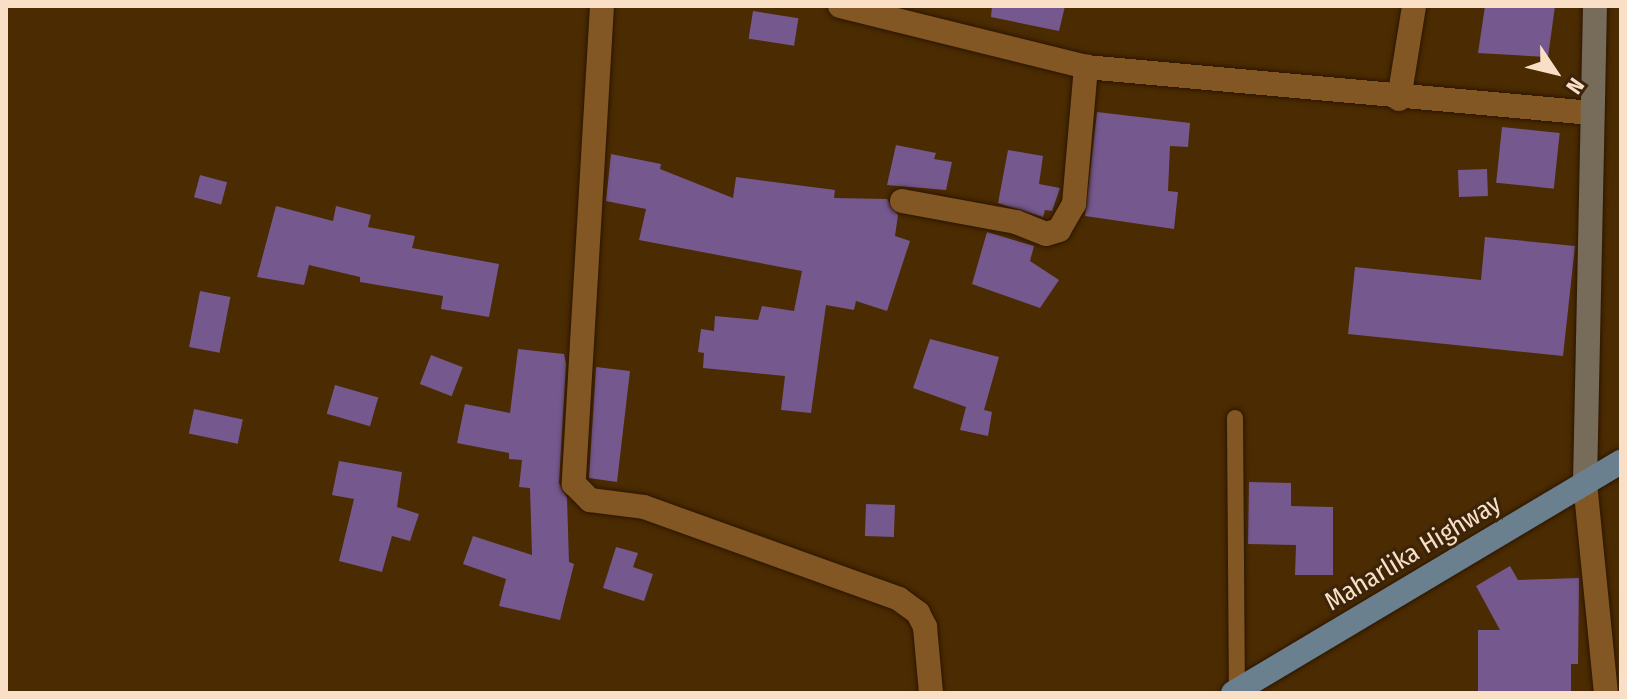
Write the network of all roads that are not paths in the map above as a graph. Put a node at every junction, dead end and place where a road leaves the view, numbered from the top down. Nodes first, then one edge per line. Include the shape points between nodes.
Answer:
1 (602, 6) edge
2 (840, 6) edge
3 (1414, 6) edge
4 (1595, 6) edge
5 (1086, 67) junction
6 (1399, 99) junction
7 (1591, 113) junction
8 (902, 201) dead end
9 (1235, 418) dead end
10 (1621, 462) edge
11 (1585, 483) junction
12 (1235, 692) edge
13 (931, 693) edge
14 (1606, 693) edge

1 - 13 street via 574,484 590,500 644,507 899,599 918,613 925,627
2 - 5 street
3 - 6 street
4 - 7 street
5 - 6 street
5 - 8 street via 1074,204 1059,230 1046,234 1016,222
6 - 7 street
7 - 11 street
9 - 12 lane
10 - 11 main road, Maharlika Highway
11 - 12 main road, Maharlika Highway
11 - 14 street

